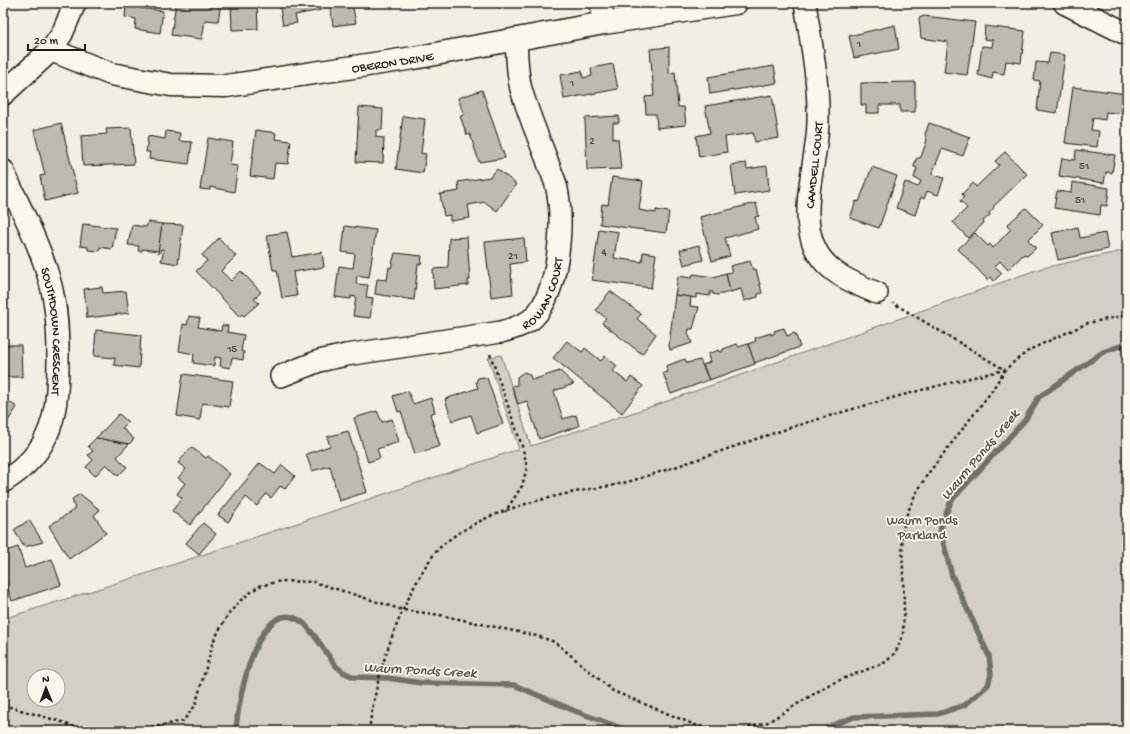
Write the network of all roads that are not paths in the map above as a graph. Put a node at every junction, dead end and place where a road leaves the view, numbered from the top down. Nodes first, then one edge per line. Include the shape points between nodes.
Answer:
1 (75, 3) edge
2 (736, 3) edge
3 (805, 3) edge
4 (1065, 3) edge
5 (602, 13) edge
6 (1127, 34) edge
7 (516, 40) junction
8 (51, 50) junction
9 (3, 94) edge
10 (3, 170) edge
11 (877, 293) road end
12 (281, 376) dead end
13 (3, 482) edge

1 - 8 street via 62,34
2 - 5 street, OBERON DRIVE
3 - 11 street, CAMDELL COURT via 818,92 817,147 809,202 809,236 819,255 833,271
4 - 6 street
5 - 7 street, OBERON DRIVE
7 - 8 street, OBERON DRIVE via 226,86 171,85 111,74
7 - 12 street, ROWAN COURT via 522,89 560,206 556,259 551,287 543,306 533,318 518,327 501,332 346,355 319,361
8 - 9 street
10 - 13 street, SOUTHDOWN CRESCENT via 50,280 57,312 58,385 54,415 47,436 34,458

